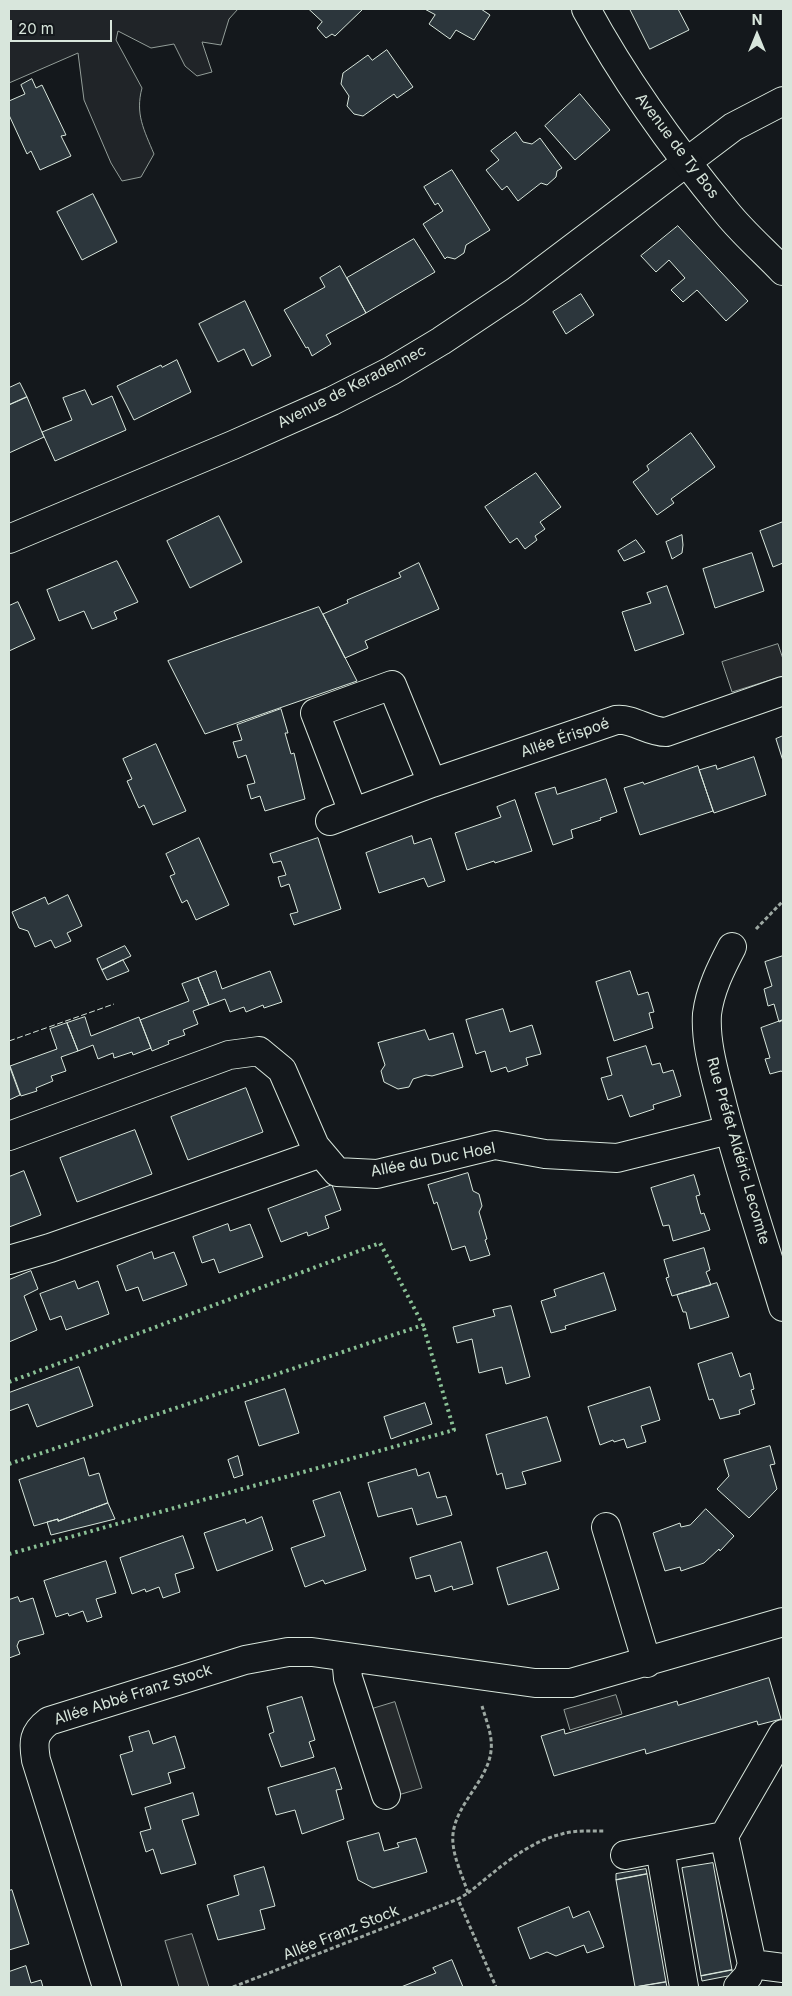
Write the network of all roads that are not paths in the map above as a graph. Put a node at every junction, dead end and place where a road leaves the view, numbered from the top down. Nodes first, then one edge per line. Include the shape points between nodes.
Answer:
1 (586, 9) edge
2 (783, 101) edge
3 (687, 162) junction
4 (783, 271) edge
5 (9, 540) edge
6 (783, 691) edge
7 (432, 783) junction
8 (732, 947) road end
9 (729, 1130) junction
10 (9, 1136) edge
11 (321, 1153) junction
12 (9, 1260) edge
13 (783, 1307) edge
14 (606, 1527) dead end
15 (783, 1622) edge
16 (346, 1657) junction
17 (647, 1663) junction
18 (783, 1734) edge
19 (386, 1796) dead end
20 (724, 1836) junction
21 (660, 1850) junction
22 (626, 1855) road end
23 (752, 1964) junction
24 (783, 1968) edge
25 (107, 1987) edge
26 (684, 1987) edge
27 (738, 1987) edge

1 - 3 street, Avenue de Ty Bos via 634,89
2 - 3 street, Avenue de Keradennec via 733,127
3 - 4 street, Avenue de Ty Bos via 728,215
3 - 5 street, Avenue de Keradennec via 516,291 391,371 233,445
6 - 7 street, Allée Érispoé via 666,732 656,732 624,719 616,720
7 - 7 street, Allée Érispoé via 342,817 315,713 392,685
8 - 9 street, Rue Préfet Aldéric Lecomte via 714,985 707,1026 714,1073
9 - 11 street, Allée du Duc Hoel via 617,1158 545,1154 495,1144 377,1174 337,1172
9 - 13 street, Rue Préfet Aldéric Lecomte
10 - 11 street, Allée du Duc Hoel via 229,1055 259,1051 282,1070
11 - 12 street
14 - 17 street
15 - 17 street, Allée Abbé Franz Stock
16 - 17 street, Allée Abbé Franz Stock via 536,1683 571,1683
16 - 19 street via 348,1678
16 - 25 street, Allée Abbé Franz Stock via 300,1652 245,1660 49,1721 37,1733 34,1743 36,1760
18 - 20 street
20 - 21 street
20 - 23 street
21 - 22 street
21 - 26 street
23 - 24 street
23 - 27 street via 748,1976

